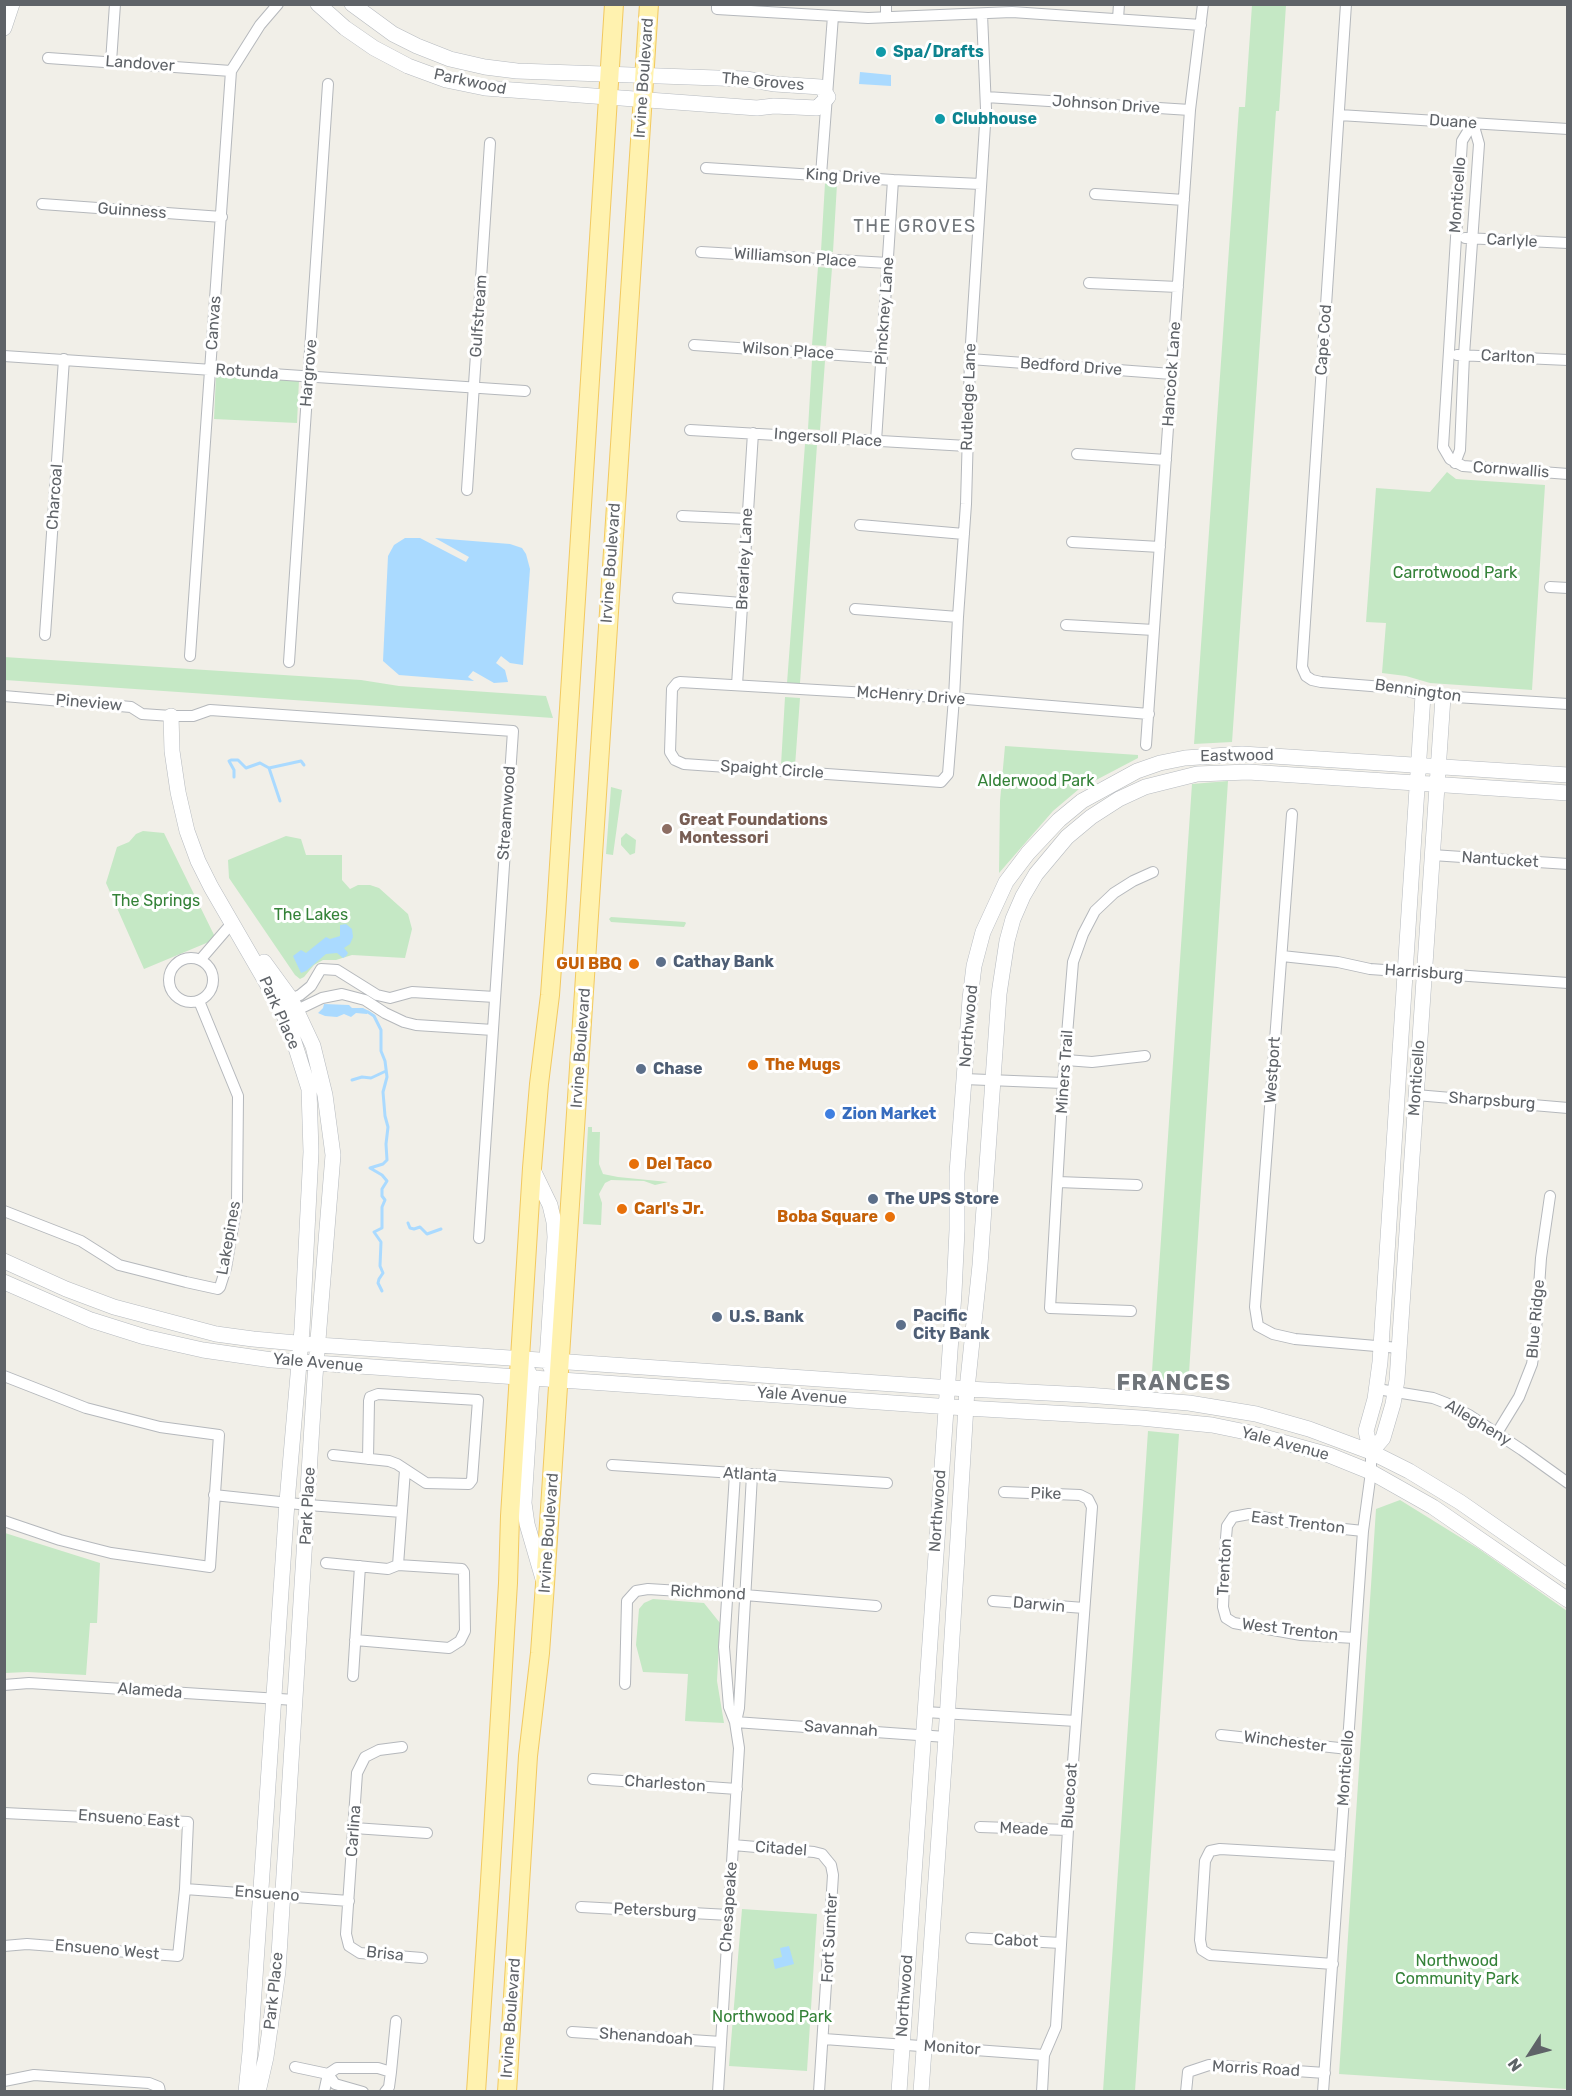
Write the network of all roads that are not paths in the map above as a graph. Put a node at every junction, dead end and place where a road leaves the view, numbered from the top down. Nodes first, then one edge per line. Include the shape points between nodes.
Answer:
1 (12, 4) edge
2 (115, 4) edge
3 (278, 4) edge
4 (318, 4) edge
5 (352, 4) edge
6 (614, 4) edge
7 (649, 4) edge
8 (886, 4) edge
9 (1119, 4) edge
10 (1203, 4) edge
11 (1347, 4) edge
12 (717, 7) edge
13 (1013, 8) edge
14 (982, 15) junction
15 (833, 16) junction
16 (886, 17) junction
17 (1118, 20) junction
18 (1201, 25) junction
19 (4, 28) edge
20 (48, 58) dead end
21 (111, 62) junction
22 (231, 71) junction
23 (609, 74) junction
24 (644, 75) junction
25 (328, 84) dead end
26 (828, 97) junction
27 (986, 97) junction
28 (608, 98) junction
29 (642, 100) junction
30 (1190, 110) junction
31 (1339, 115) junction
32 (1473, 123) junction
33 (1568, 129) edge
34 (490, 143) dead end
35 (706, 168) dead end
36 (821, 175) junction
37 (893, 180) junction
38 (981, 184) junction
39 (1095, 194) dead end
40 (1184, 200) junction
41 (42, 204) dead end
42 (222, 217) junction
43 (1456, 238) junction
44 (1472, 239) junction
45 (1568, 243) edge
46 (701, 252) dead end
47 (888, 263) junction
48 (1089, 283) dead end
49 (1178, 287) junction
50 (694, 345) dead end
51 (1448, 355) junction
52 (1464, 355) junction
53 (4, 356) edge
54 (882, 358) junction
55 (64, 359) junction
56 (970, 359) junction
57 (1568, 360) edge
58 (211, 369) junction
59 (1172, 374) junction
60 (309, 376) junction
61 (474, 387) junction
62 (525, 391) dead end
63 (690, 430) dead end
64 (753, 433) junction
65 (876, 441) junction
66 (967, 446) junction
67 (1077, 454) dead end
68 (1166, 460) junction
69 (1455, 463) junction
70 (1568, 474) edge
71 (467, 490) dead end
72 (682, 516) dead end
73 (747, 519) junction
74 (861, 525) dead end
75 (964, 534) junction
76 (1072, 542) dead end
77 (1160, 547) junction
78 (1550, 587) dead end
79 (1568, 588) edge
80 (678, 598) dead end
81 (742, 603) junction
82 (855, 609) dead end
83 (958, 617) junction
84 (1066, 625) dead end
85 (1154, 630) junction
86 (45, 635) dead end
87 (190, 656) dead end
88 (289, 662) dead end
89 (1306, 676) joint
90 (737, 685) junction
91 (674, 686) joint
92 (1423, 695) junction
93 (4, 696) edge
94 (1443, 697) junction
95 (954, 698) junction
96 (1568, 704) edge
97 (1149, 714) junction
98 (171, 716) junction
99 (1146, 745) dead end
100 (1419, 765) junction
101 (1438, 766) junction
102 (1568, 775) edge
103 (946, 779) joint
104 (1418, 784) junction
105 (1437, 785) junction
106 (1568, 793) edge
107 (1292, 814) dead end
108 (1432, 855) junction
109 (1568, 864) edge
110 (1153, 872) dead end
111 (232, 923) junction
112 (983, 932) joint
113 (1007, 941) joint
114 (244, 942) junction
115 (1282, 956) junction
116 (201, 959) junction
117 (1406, 972) junction
118 (1425, 973) junction
119 (1568, 983) edge
120 (495, 997) junction
121 (199, 1001) junction
122 (294, 1005) junction
123 (493, 1030) junction
124 (1145, 1056) dead end
125 (1066, 1060) junction
126 (964, 1079) junction
127 (993, 1081) junction
128 (1063, 1083) junction
129 (1416, 1095) junction
130 (1568, 1108) edge
131 (532, 1168) junction
132 (1058, 1182) junction
133 (1137, 1185) dead end
134 (1550, 1196) dead end
135 (4, 1211) edge
136 (479, 1238) dead end
137 (4, 1261) edge
138 (4, 1282) edge
139 (1131, 1311) dead end
140 (301, 1343) junction
141 (318, 1345) junction
142 (1381, 1347) junction
143 (1399, 1348) junction
144 (520, 1358) junction
145 (554, 1360) junction
146 (299, 1362) junction
147 (316, 1364) junction
148 (4, 1376) edge
149 (525, 1377) junction
150 (559, 1380) junction
151 (947, 1387) junction
152 (968, 1389) junction
153 (1377, 1389) junction
154 (1396, 1392) junction
155 (945, 1406) junction
156 (966, 1408) junction
157 (1497, 1433) junction
158 (1371, 1452) junction
159 (333, 1455) dead end
160 (368, 1459) junction
161 (612, 1466) dead end
162 (405, 1470) junction
163 (1371, 1472) junction
164 (735, 1474) junction
165 (752, 1475) junction
166 (888, 1483) dead end
167 (1568, 1483) edge
168 (1004, 1492) dead end
169 (214, 1495) junction
170 (1088, 1499) joint
171 (287, 1502) junction
172 (308, 1505) junction
173 (402, 1512) junction
174 (1233, 1517) joint
175 (4, 1521) edge
176 (1363, 1531) junction
177 (326, 1563) dead end
178 (398, 1565) junction
179 (360, 1566) junction
180 (1568, 1577) edge
181 (545, 1584) junction
182 (728, 1594) junction
183 (745, 1594) junction
184 (1568, 1600) edge
185 (993, 1601) dead end
186 (876, 1606) dead end
187 (1084, 1608) junction
188 (1226, 1618) joint
189 (1355, 1638) junction
190 (355, 1640) junction
191 (353, 1676) dead end
192 (625, 1684) dead end
193 (4, 1685) edge
194 (273, 1699) junction
195 (295, 1700) junction
196 (925, 1712) junction
197 (948, 1713) junction
198 (1076, 1720) junction
199 (735, 1722) junction
200 (923, 1735) junction
201 (1221, 1735) dead end
202 (946, 1737) junction
203 (402, 1747) dead end
204 (1348, 1749) junction
205 (593, 1779) dead end
206 (737, 1790) junction
207 (4, 1813) edge
208 (980, 1827) dead end
209 (354, 1828) junction
210 (1068, 1830) junction
211 (427, 1833) dead end
212 (733, 1845) junction
213 (1340, 1856) junction
214 (827, 1858) joint
215 (185, 1889) junction
216 (261, 1893) junction
217 (282, 1895) junction
218 (349, 1901) junction
219 (581, 1907) dead end
220 (729, 1915) junction
221 (971, 1938) dead end
222 (1061, 1943) junction
223 (4, 1946) edge
224 (349, 1946) joint
225 (422, 1958) dead end
226 (1333, 1964) junction
227 (396, 2021) dead end
228 (572, 2032) dead end
229 (824, 2038) junction
230 (721, 2042) junction
231 (902, 2044) junction
232 (923, 2046) junction
233 (1044, 2055) junction
234 (295, 2067) dead end
235 (391, 2072) junction
236 (328, 2074) junction
237 (4, 2081) edge
238 (1326, 2085) edge
239 (160, 2091) edge
240 (246, 2091) edge
241 (258, 2091) edge
242 (324, 2091) edge
243 (363, 2091) edge
244 (385, 2091) edge
245 (476, 2091) edge
246 (507, 2091) edge
247 (718, 2091) edge
248 (819, 2091) edge
249 (898, 2091) edge
250 (921, 2091) edge
251 (1042, 2091) edge
252 (1186, 2091) edge

1 - 19 street
2 - 21 street
3 - 22 street, Canvas
4 - 28 street, Parkwood via 374,48 446,80 485,88
5 - 23 street, Parkwood via 393,34 450,59 517,71
6 - 23 main road, Irvine Boulevard
7 - 24 main road, Irvine Boulevard
8 - 16 street
9 - 17 street
10 - 18 street, Hancock Lane
11 - 31 street, Cape Cod
12 - 15 street
13 - 14 street
13 - 17 street
14 - 16 street
14 - 27 street, Rutledge Lane
15 - 16 street
15 - 26 street
17 - 18 street
18 - 30 street, Hancock Lane
20 - 21 street, Landover
21 - 22 street, Landover
22 - 42 street, Canvas
23 - 24 street, The Groves
23 - 28 main road, Irvine Boulevard
24 - 26 street, The Groves via 821,87
24 - 29 main road, Irvine Boulevard
25 - 60 street, Hargrove
26 - 29 street, The Groves via 817,108 743,108
26 - 36 street
27 - 30 street, Johnson Drive
27 - 38 street, Rutledge Lane
28 - 29 street, Parkwood
28 - 131 main road, Irvine Boulevard via 555,924
29 - 145 main road, Irvine Boulevard
30 - 40 street, Hancock Lane
31 - 32 street, Duane
31 - 89 street, Cape Cod via 1302,658
32 - 33 street, Duane
32 - 43 street, Monticello via 1462,141
32 - 44 street, Monticello via 1479,144
34 - 61 street, Gulfstream
35 - 36 street, King Drive
36 - 37 street, King Drive
37 - 38 street, King Drive
37 - 47 street, Pinckney Lane
38 - 56 street, Rutledge Lane
39 - 40 street
40 - 49 street, Hancock Lane
41 - 42 street, Guinness
42 - 58 street, Canvas
43 - 44 street, Carlyle
43 - 51 street, Monticello
44 - 45 street, Carlyle
44 - 52 street, Monticello
46 - 47 street, Williamson Place
47 - 54 street, Pinckney Lane
48 - 49 street
49 - 59 street, Hancock Lane
50 - 54 street, Wilson Place
51 - 52 street, Carlton
51 - 69 street, Monticello via 1443,447
52 - 57 street, Carlton
52 - 69 street, Monticello via 1460,450
53 - 55 street, Rotunda
54 - 65 street, Pinckney Lane
55 - 58 street, Rotunda
55 - 86 street, Charcoal
56 - 59 street, Bedford Drive
56 - 66 street, Rutledge Lane
58 - 60 street, Rotunda
58 - 87 street, Canvas
59 - 68 street, Hancock Lane
60 - 61 street, Rotunda
60 - 88 street, Hargrove
61 - 62 street, Rotunda
61 - 71 street, Gulfstream
63 - 64 street, Ingersoll Place
64 - 65 street, Ingersoll Place
64 - 73 street, Brearley Lane
65 - 66 street, Ingersoll Place
66 - 75 street, Rutledge Lane
67 - 68 street
68 - 77 street, Hancock Lane
69 - 70 street, Cornwallis
72 - 73 street
73 - 81 street, Brearley Lane
74 - 75 street
75 - 83 street, Rutledge Lane
76 - 77 street
77 - 85 street, Hancock Lane
78 - 79 street
80 - 81 street
81 - 90 street, Brearley Lane
82 - 83 street
83 - 95 street, Rutledge Lane
84 - 85 street
85 - 97 street, Hancock Lane
89 - 92 street, Bennington via 1322,682 1396,688
90 - 91 street, McHenry Drive via 680,682
90 - 95 street, McHenry Drive
91 - 103 street, Spaight Circle via 669,746 672,756 684,764 941,782
92 - 94 street, Bennington
92 - 100 street, Monticello
93 - 98 street, Pineview via 131,707 142,714
94 - 96 street, Bennington
94 - 101 street, Monticello
95 - 97 street, McHenry Drive
95 - 103 street, Rutledge Lane
97 - 99 street, Hancock Lane
98 - 111 street, Park Place via 172,751 187,831 202,870
98 - 120 street, Streamwood via 193,716 210,710 513,731
100 - 101 street, Eastwood
100 - 104 street, Monticello
100 - 112 street, Eastwood via 1242,754 1185,758 1137,771 1082,801 1051,828 1006,882
101 - 102 street, Eastwood
101 - 105 street, Monticello
104 - 105 street, Eastwood
104 - 113 street, Eastwood via 1226,771 1145,787 1119,799 1067,837 1023,896
104 - 117 street, Monticello
105 - 106 street, Eastwood
105 - 108 street, Monticello
107 - 115 street, Westport
108 - 109 street, Nantucket
108 - 118 street, Monticello
110 - 125 street, Miners Trail via 1113,893 1095,911 1083,934 1073,962
111 - 114 street, Park Place
111 - 116 street
112 - 126 street, Northwood via 974,966
113 - 127 street, Northwood
114 - 122 street, Park Place via 271,970
114 - 140 street, Park Place via 289,1026 309,1089 311,1152
115 - 117 street, Harrisburg
115 - 142 street, Westport via 1255,1307 1258,1326 1294,1339
116 - 121 street via 214,978 210,992
116 - 121 street via 177,963 169,981 179,998
117 - 118 street, Harrisburg
117 - 142 street, Monticello
118 - 119 street, Harrisburg
118 - 129 street, Monticello
120 - 122 street via 412,992 390,998 377,995 337,970 321,969
120 - 123 street, Streamwood
121 - 135 street, Lakepines via 238,1096 237,1202 220,1287 118,1265 81,1241
122 - 123 street via 342,994 365,1000 410,1023
122 - 141 street, Park Place via 312,1046 325,1095 333,1155
123 - 136 street, Streamwood
124 - 125 street via 1092,1062
125 - 128 street, Miners Trail
126 - 127 street
126 - 151 street, Northwood
127 - 128 street
127 - 152 street, Northwood
128 - 132 street, Miners Trail
129 - 130 street, Sharpsburg
129 - 143 street, Monticello
131 - 144 main road, Irvine Boulevard
131 - 145 street via 554,1221
132 - 133 street
132 - 139 street, Miners Trail via 1050,1308
134 - 157 street, Blue Ridge via 1532,1364 1520,1397
137 - 140 street, Yale Avenue via 124,1310 216,1334
138 - 146 street, Yale Avenue via 91,1320 145,1337 220,1353
140 - 141 street, Yale Avenue
140 - 146 street, Park Place
141 - 144 street, Yale Avenue
141 - 147 street, Park Place
142 - 143 street
142 - 153 street, Monticello
143 - 154 street, Monticello
144 - 145 street, Yale Avenue
144 - 149 main road, Irvine Boulevard
145 - 150 main road, Irvine Boulevard
145 - 151 street, Yale Avenue
146 - 147 street, Yale Avenue
146 - 171 street, Park Place
147 - 149 street, Yale Avenue
147 - 172 street, Park Place
148 - 169 street via 86,1408 160,1427 219,1435
149 - 150 street, Yale Avenue
149 - 181 street via 524,1503
149 - 245 main road, Irvine Boulevard
150 - 155 street, Yale Avenue
150 - 181 main road, Irvine Boulevard
151 - 152 street, Yale Avenue
151 - 155 street, Northwood
152 - 156 street, Northwood
152 - 158 street, Yale Avenue via 1224,1408 1281,1420
153 - 154 street, Allegheny
153 - 158 street, Monticello via 1366,1431
154 - 157 street, Allegheny via 1434,1398
154 - 158 street, Monticello via 1383,1438
155 - 156 street, Yale Avenue
155 - 196 street, Northwood
156 - 163 street, Yale Avenue via 1212,1425 1294,1444
156 - 197 street, Northwood
157 - 167 street, Allegheny
158 - 163 street, Monticello
158 - 180 street, Yale Avenue via 1460,1502
159 - 160 street
160 - 162 street via 388,1461
160 - 162 street via 370,1396 478,1400 469,1484 426,1483
161 - 164 street, Atlanta
162 - 173 street
163 - 176 street, Monticello
163 - 184 street, Yale Avenue via 1441,1512
164 - 165 street, Atlanta
164 - 182 street, Chesapeake
165 - 166 street, Atlanta
165 - 183 street, Chesapeake
168 - 170 street, Pike via 1080,1495
169 - 171 street
169 - 175 street via 210,1567 111,1553
170 - 187 street, Bluecoat via 1092,1507
171 - 172 street
171 - 194 street, Park Place
172 - 173 street
172 - 195 street, Park Place
173 - 178 street
174 - 176 street, East Trenton via 1266,1516 1297,1524
174 - 188 street, Trenton via 1226,1538
176 - 189 street, Monticello
177 - 179 street
178 - 179 street via 388,1569
178 - 190 street via 462,1569 465,1630 459,1641 449,1648
179 - 190 street
181 - 246 main road, Irvine Boulevard via 528,1756
182 - 183 street, Richmond
182 - 192 street, Richmond via 636,1591 627,1601
182 - 199 street, Chesapeake via 724,1647 729,1707
183 - 186 street, Richmond
183 - 199 street, Chesapeake
185 - 187 street, Darwin
187 - 198 street, Bluecoat
188 - 189 street, West Trenton via 1234,1623 1301,1635
189 - 204 street, Monticello
190 - 191 street
193 - 194 street, Alameda via 50,1684
194 - 195 street, Alameda
194 - 216 street, Park Place
195 - 217 street, Park Place
196 - 197 street
196 - 200 street, Northwood
197 - 198 street
197 - 202 street, Northwood
198 - 210 street, Bluecoat
199 - 200 street, Savannah
199 - 206 street, Chesapeake via 739,1748
200 - 202 street, Savannah
200 - 231 street, Northwood
201 - 204 street, Winchester
202 - 232 street, Northwood
203 - 209 street, Carlina via 379,1750 365,1757 357,1773
204 - 213 street, Monticello
205 - 206 street, Charleston
206 - 212 street, Chesapeake
207 - 215 street, Ensueno East via 188,1822
208 - 210 street, Meade
209 - 211 street
209 - 218 street, Carlina
210 - 222 street, Bluecoat
212 - 214 street, Citadel via 814,1852
212 - 220 street, Chesapeake
213 - 226 street, Monticello
213 - 226 street via 1220,1849 1210,1851 1205,1861 1202,1950 1221,1957
214 - 229 street, Fort Sumter via 833,1875
215 - 216 street, Ensueno
215 - 223 street, Ensueno West via 178,1956 27,1944
216 - 217 street, Ensueno
216 - 240 street, Park Place
217 - 218 street, Ensueno
217 - 241 street, Park Place via 278,1971
218 - 224 street, Carlina
219 - 220 street, Petersburg
220 - 230 street, Chesapeake
221 - 222 street, Cabot
222 - 233 street, Bluecoat via 1056,2027
224 - 225 street, Brisa via 360,1953
226 - 238 street, Monticello
227 - 235 street
228 - 230 street, Shenandoah
229 - 231 street, Monitor
229 - 248 street, Fort Sumter
230 - 247 street, Chesapeake
231 - 232 street, Monitor
231 - 249 street, Northwood
232 - 233 street, Monitor
232 - 250 street, Northwood
233 - 251 street, Bluecoat
234 - 236 street
235 - 236 street via 378,2068 338,2068
235 - 244 street
236 - 242 street
236 - 243 street via 335,2084
237 - 239 street via 34,2075 149,2083
238 - 252 street, Morris Road via 1209,2065 1188,2072

